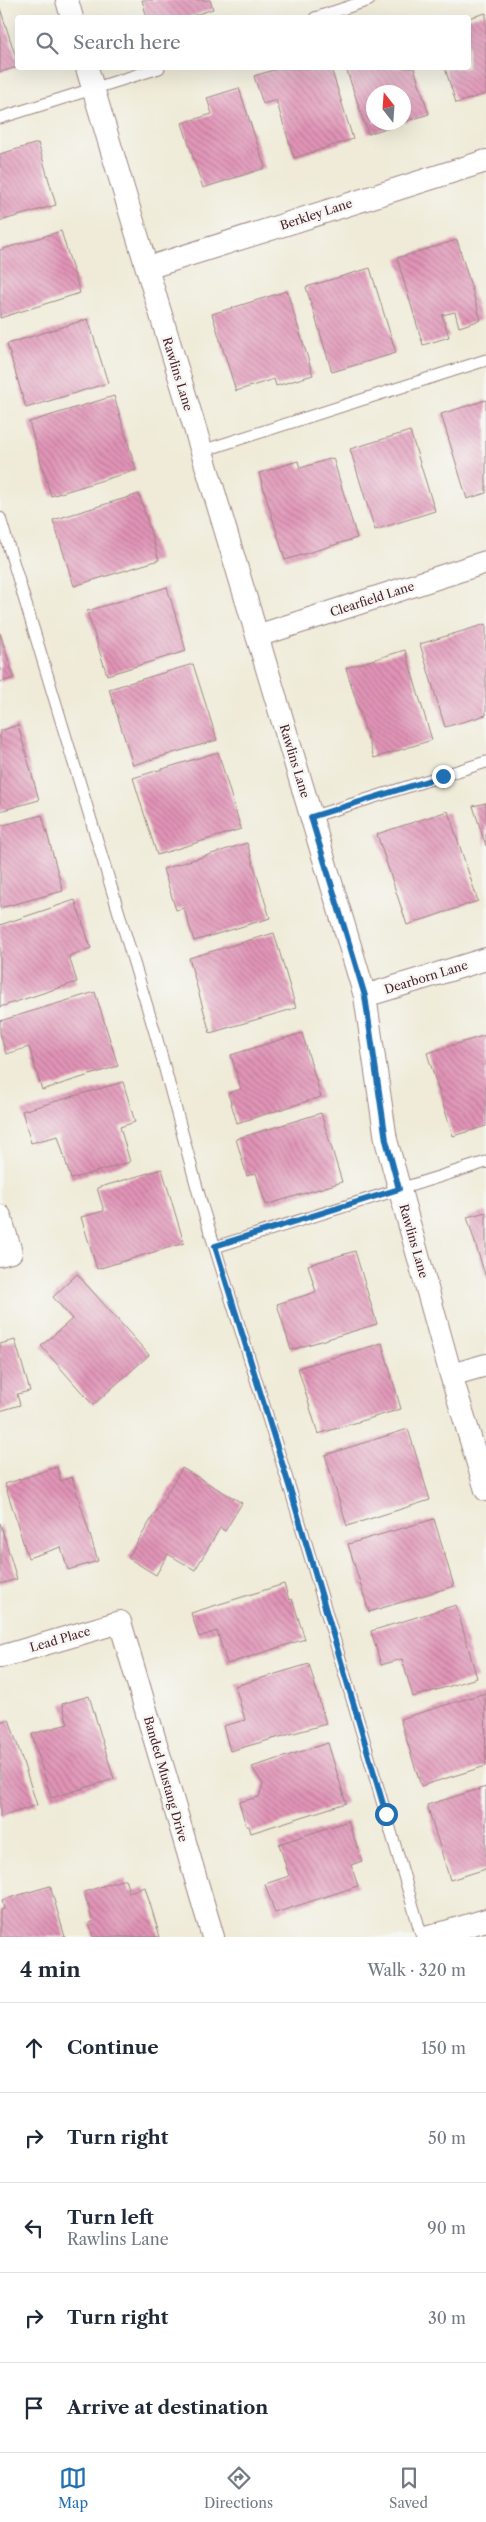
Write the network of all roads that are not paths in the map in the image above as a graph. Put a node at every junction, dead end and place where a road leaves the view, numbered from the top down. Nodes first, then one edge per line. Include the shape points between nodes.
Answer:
1 (66, 0) edge
2 (369, 0) edge
3 (71, 15) edge
4 (324, 15) edge
5 (88, 70) edge
6 (154, 70) edge
7 (93, 89) junction
8 (0, 118) edge
9 (486, 161) edge
10 (147, 268) junction
11 (486, 360) edge
12 (202, 451) junction
13 (0, 518) edge
14 (486, 562) edge
15 (257, 636) junction
16 (486, 762) edge
17 (311, 817) junction
18 (486, 959) edge
19 (365, 996) junction
20 (486, 1162) edge
21 (399, 1189) junction
22 (0, 1216) edge
23 (215, 1246) junction
24 (5, 1254) edge
25 (486, 1365) edge
26 (451, 1375) junction
27 (486, 1490) edge
28 (120, 1622) joint
29 (0, 1657) edge
30 (486, 1920) edge
31 (213, 1937) edge
32 (422, 1937) edge
33 (429, 1937) edge

1 - 3 street
2 - 4 lane
5 - 7 street, Rawlins Lane
6 - 7 lane
7 - 8 lane
7 - 10 street, Rawlins Lane
9 - 10 street, Berkley Lane
10 - 12 street, Rawlins Lane
11 - 12 lane
12 - 15 street, Rawlins Lane
13 - 23 lane via 156,1036
14 - 15 street, Clearfield Lane
15 - 17 street, Rawlins Lane
16 - 17 lane
17 - 19 street, Rawlins Lane
18 - 19 street, Dearborn Lane
19 - 21 street, Rawlins Lane via 386,1140
20 - 21 lane
21 - 23 lane
21 - 26 street, Rawlins Lane
22 - 24 street
23 - 32 lane
25 - 26 street
26 - 27 street, Rawlins Lane
28 - 29 street, Lead Place
28 - 31 street, Banded Mustang Drive
30 - 33 street

